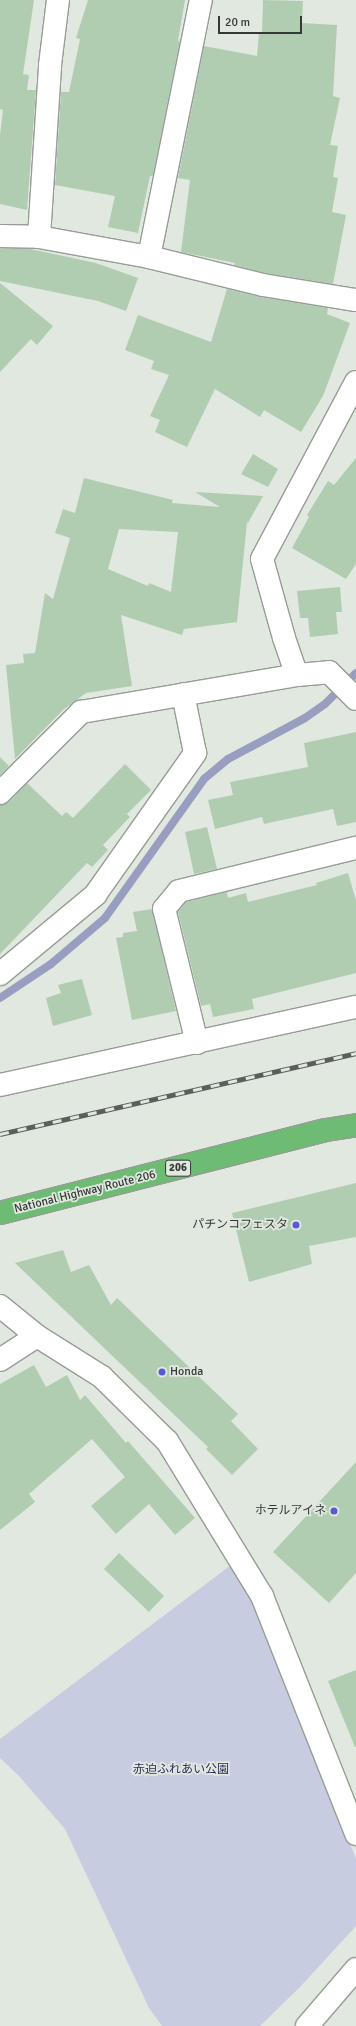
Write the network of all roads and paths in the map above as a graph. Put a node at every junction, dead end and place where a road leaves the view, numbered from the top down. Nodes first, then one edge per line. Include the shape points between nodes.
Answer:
1 (58, 0) edge
2 (201, 0) edge
3 (0, 236) edge
4 (39, 236) junction
5 (149, 257) junction
6 (356, 300) edge
7 (356, 382) edge
8 (297, 675) junction
9 (183, 694) junction
10 (356, 699) edge
11 (0, 794) edge
12 (356, 848) edge
13 (0, 974) edge
14 (356, 1007) edge
15 (197, 1043) junction
16 (0, 1085) edge
17 (356, 1125) edge
18 (0, 1213) edge
19 (0, 1306) edge
20 (37, 1336) junction
21 (0, 1360) edge
22 (356, 1834) edge
23 (355, 1976) edge
24 (307, 2026) edge

1 - 4 street via 50,65
2 - 5 street
3 - 4 street
4 - 5 street
5 - 6 street via 263,285
7 - 8 street via 262,559
8 - 9 street
8 - 10 street via 329,672
9 - 11 street via 81,712
9 - 13 street via 195,753 95,895
12 - 15 street via 179,891 164,909
14 - 15 street
15 - 16 street
17 - 18 highway, National Highway Route 206 / 206 via 326,1130
19 - 20 street
20 - 21 street
20 - 22 street via 102,1377 167,1441 262,1596
23 - 24 street

